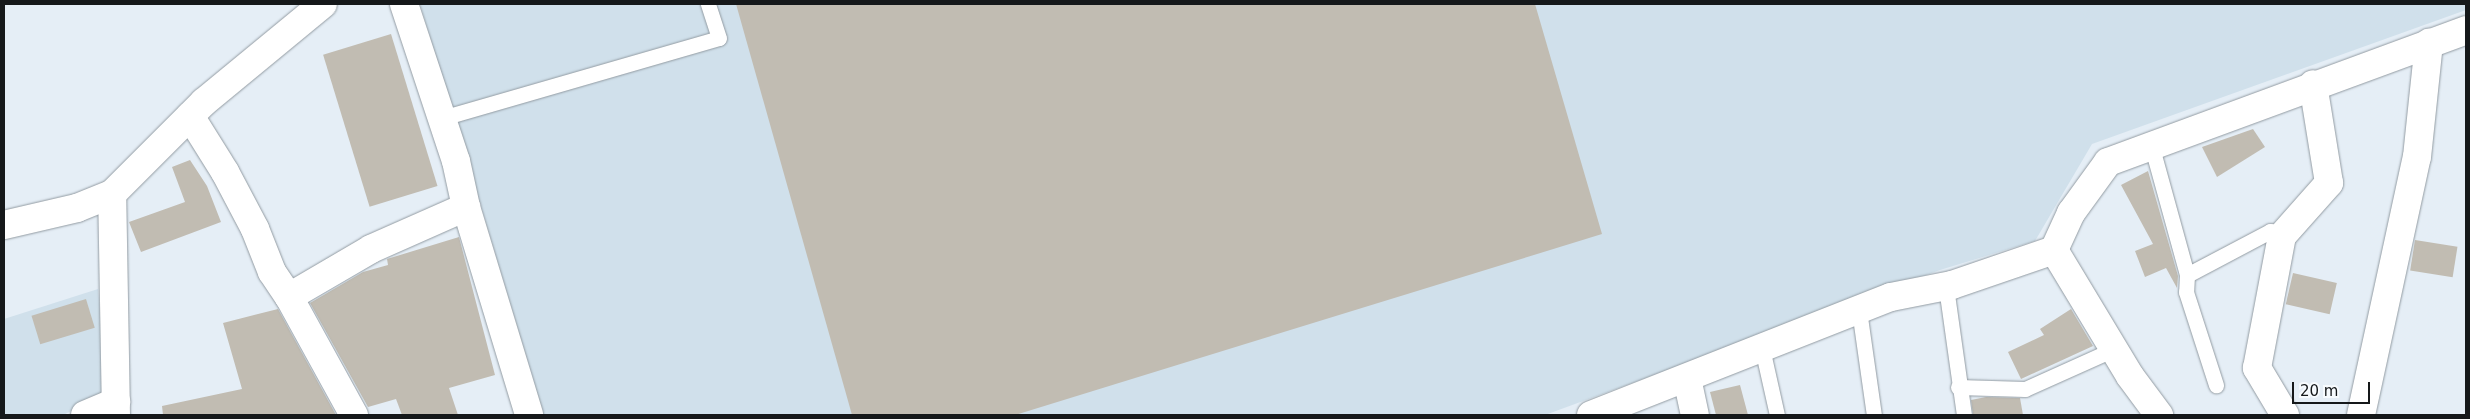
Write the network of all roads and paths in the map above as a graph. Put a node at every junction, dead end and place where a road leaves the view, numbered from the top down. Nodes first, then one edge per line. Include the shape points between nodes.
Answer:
1 (323, 4) edge
2 (404, 4) edge
3 (708, 4) edge
4 (2466, 30) edge
5 (2429, 43) junction
6 (2313, 84) junction
7 (190, 116) junction
8 (442, 118) junction
9 (2150, 144) junction
10 (112, 194) junction
11 (466, 207) junction
12 (4, 225) edge
13 (2282, 236) junction
14 (2054, 250) junction
15 (2187, 275) junction
16 (1946, 287) junction
17 (289, 297) junction
18 (1859, 310) junction
19 (1762, 348) junction
20 (2114, 349) junction
21 (1687, 378) junction
22 (2216, 385) dead end
23 (1958, 387) junction
24 (116, 409) edge
25 (85, 415) edge
26 (354, 415) edge
27 (529, 415) edge
28 (1591, 415) edge
29 (1695, 415) edge
30 (1777, 415) edge
31 (1874, 415) edge
32 (1964, 415) edge
33 (2159, 415) edge
34 (2285, 415) edge
35 (2361, 415) edge

1 - 7 street
2 - 8 street
3 - 8 lane via 719,38
4 - 5 street
5 - 6 street
5 - 35 street via 2417,156
6 - 9 street
6 - 13 street via 2329,183
7 - 10 street
7 - 17 street via 225,172 255,228 272,272
8 - 11 street
9 - 14 street via 2108,162 2071,213
9 - 15 lane
10 - 12 street via 77,208
10 - 24 street
11 - 17 street via 372,249
11 - 27 street
13 - 15 lane via 2270,231
13 - 34 street via 2258,368
14 - 16 street
14 - 20 street
15 - 22 lane via 2186,292
16 - 18 street via 1891,297
16 - 23 lane
17 - 26 street
18 - 19 street
18 - 31 lane
19 - 21 street
19 - 30 lane
20 - 23 lane via 2024,389
20 - 33 street
21 - 28 street
21 - 29 street
23 - 32 lane
24 - 25 street

